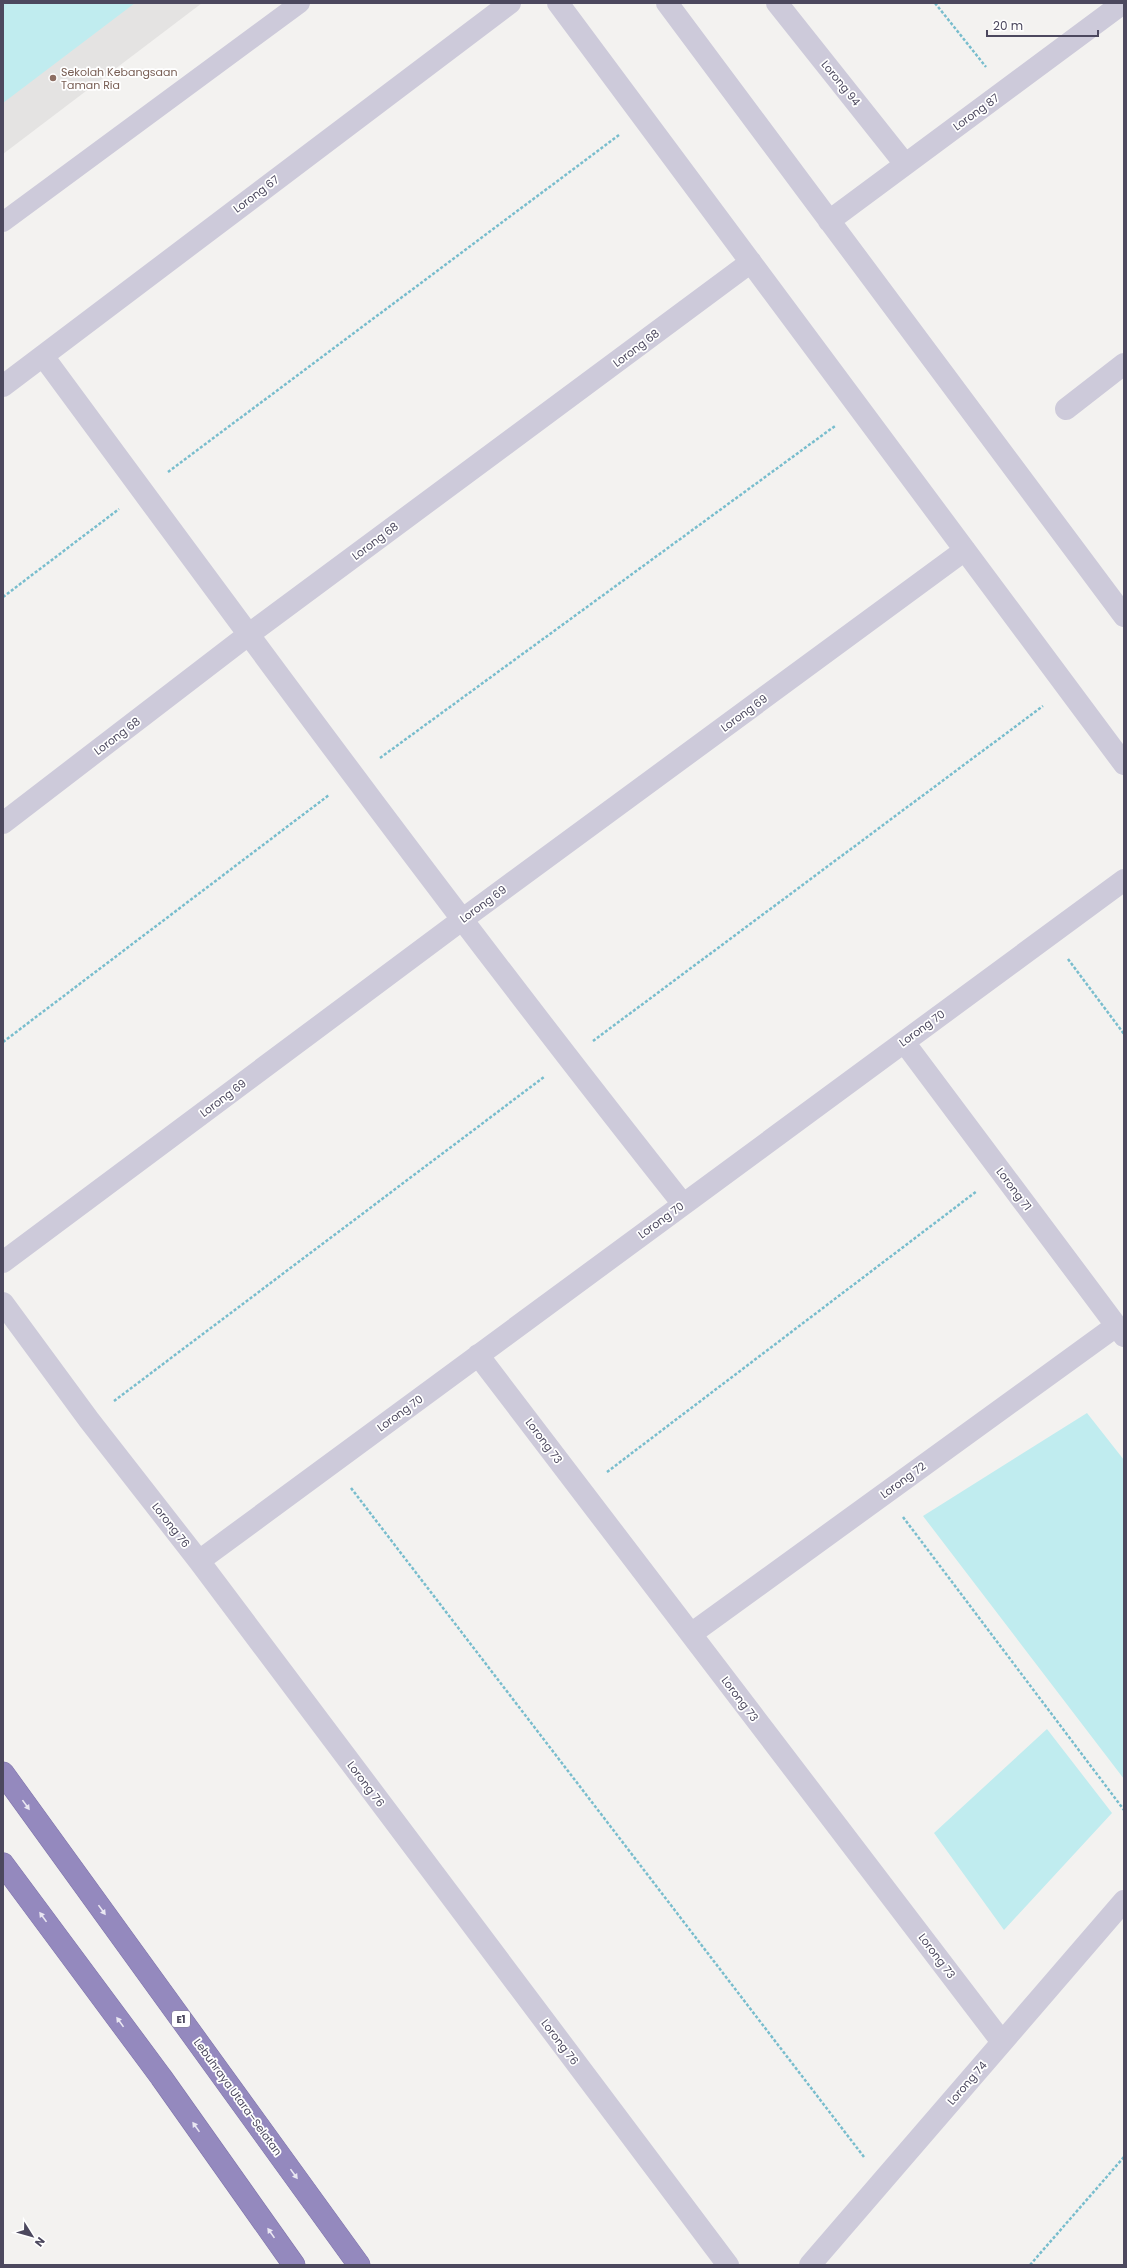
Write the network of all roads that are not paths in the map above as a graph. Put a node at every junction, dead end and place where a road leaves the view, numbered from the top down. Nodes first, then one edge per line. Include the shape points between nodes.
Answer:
1 (300, 3) edge
2 (510, 3) edge
3 (558, 3) edge
4 (667, 3) edge
5 (777, 3) edge
6 (1123, 3) edge
7 (905, 164) junction
8 (829, 221) junction
9 (3, 222) edge
10 (751, 262) junction
11 (43, 356) junction
12 (1124, 364) edge
13 (3, 386) edge
14 (1066, 409) dead end
15 (965, 550) junction
16 (1124, 616) edge
17 (248, 635) junction
18 (1124, 764) edge
19 (3, 823) edge
20 (1124, 880) edge
21 (462, 919) junction
22 (904, 1042) junction
23 (683, 1204) junction
24 (3, 1262) edge
25 (3, 1303) edge
26 (1120, 1331) edge
27 (478, 1355) junction
28 (199, 1561) junction
29 (690, 1634) junction
30 (3, 1773) edge
31 (3, 1864) edge
32 (1124, 1901) edge
33 (1002, 2042) junction
34 (294, 2265) edge
35 (360, 2265) edge
36 (728, 2265) edge
37 (810, 2265) edge

1 - 9 lane
2 - 11 street, Lorong 67
3 - 10 street
4 - 8 street
5 - 7 street, Lorong 94
6 - 7 street, Lorong 87
7 - 8 street, Lorong 87
8 - 16 street
10 - 15 street
10 - 17 street, Lorong 68
11 - 13 street, Lorong 67
11 - 17 street
12 - 14 street
15 - 18 street
15 - 21 street, Lorong 69
17 - 19 street, Lorong 68
17 - 21 street
20 - 22 street, Lorong 70
21 - 23 street via 568,1059
21 - 24 street, Lorong 69
22 - 23 street, Lorong 70
22 - 26 street, Lorong 71
23 - 27 street, Lorong 70
25 - 28 street, Lorong 76 via 89,1420
26 - 29 street, Lorong 72 via 885,1493
27 - 28 street, Lorong 70
27 - 29 street, Lorong 73
28 - 36 street, Lorong 76
29 - 33 street, Lorong 73
30 -> 35 highway, Lebuhraya Utara–Selatan / E1
34 -> 31 highway via 161,2077
32 - 33 street, Lorong 74
33 - 37 street, Lorong 74

